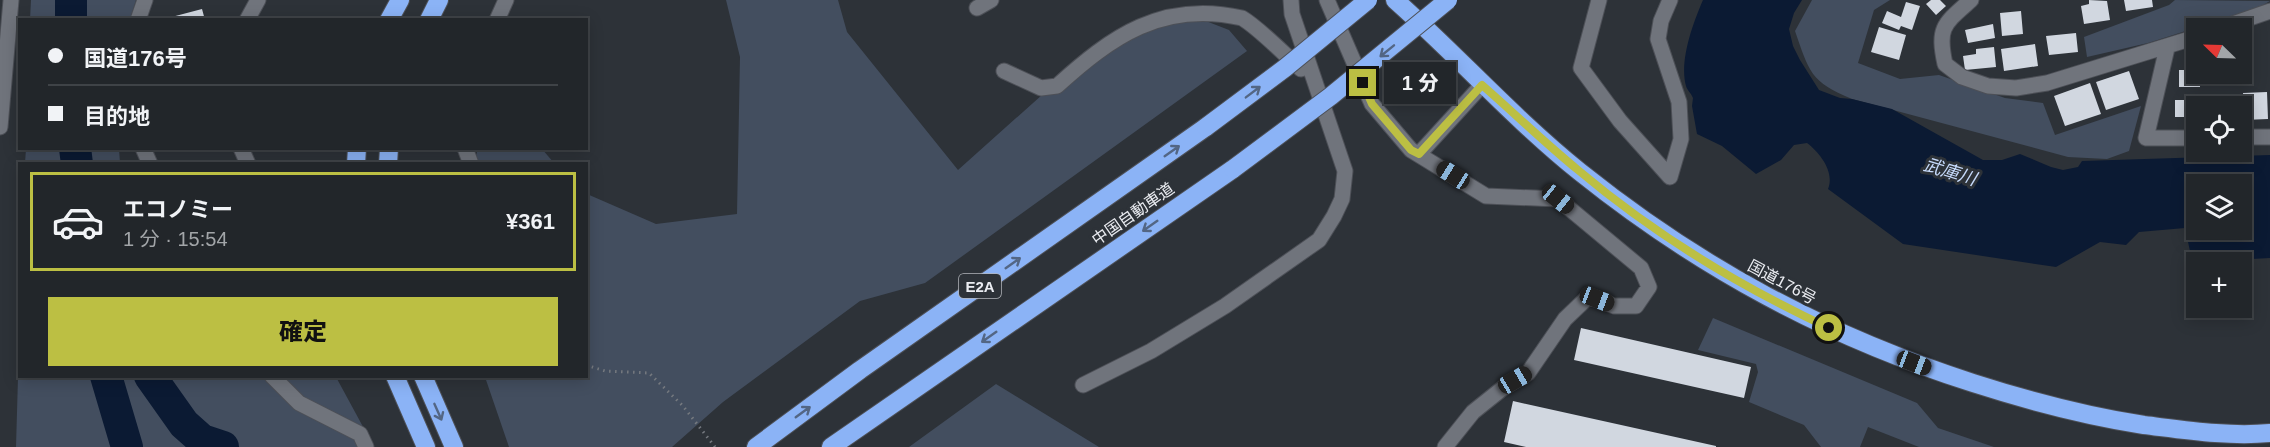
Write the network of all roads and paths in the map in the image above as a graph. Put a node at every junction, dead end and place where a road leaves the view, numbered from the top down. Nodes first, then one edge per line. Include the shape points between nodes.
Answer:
1 (11, 0) edge
2 (145, 0) edge
3 (258, 0) edge
4 (400, 0) edge
5 (440, 0) edge
6 (506, 0) edge
7 (991, 0) edge
8 (1291, 0) edge
9 (1327, 0) edge
10 (1368, 0) edge
11 (1395, 0) edge
12 (1448, 0) edge
13 (1599, 0) edge
14 (1670, 0) edge
15 (1971, 0) edge
16 (977, 8) dead end
17 (2270, 11) edge
18 (139, 18) edge
19 (248, 18) edge
20 (391, 18) edge
21 (430, 18) edge
22 (497, 18) edge
23 (2250, 18) edge
24 (2186, 41) edge
25 (2167, 48) junction
26 (1004, 71) dead end
27 (1314, 80) junction
28 (1482, 85) junction
29 (0, 127) edge
30 (2252, 137) edge
31 (2270, 137) edge
32 (2186, 138) edge
33 (1419, 154) junction
34 (588, 366) edge
35 (274, 378) edge
36 (396, 378) edge
37 (424, 378) edge
38 (1083, 385) dead end
39 (2270, 434) edge
40 (366, 447) edge
41 (426, 447) edge
42 (454, 447) edge
43 (715, 447) edge
44 (756, 447) edge
45 (831, 447) edge
46 (1445, 447) edge

1 - 29 street
2 - 18 street
3 - 19 street
4 - 20 highway
5 - 21 highway
6 - 22 street
7 - 16 street
8 - 27 street via 1292,15
9 - 33 street via 1372,104 1411,150
44 -> 10 highway, 中国自動車道 / E2A, bridge via 1206,127
11 - 28 highway, 国道176号
12 -> 45 highway, 中国自動車道, bridge via 1331,96 1233,169
13 - 14 street via 1581,68 1620,121 1670,177 1681,139 1679,102 1658,39
15 - 25 street via 1948,21 1940,40 1945,64 1962,77 1988,86 2016,88 2047,83
17 - 23 street
24 - 25 street
25 - 32 street via 2145,138
26 - 27 street via 1041,88 1057,86 1130,21 1159,6 1187,2 1213,5 1243,18
27 - 38 street via 1345,171 1342,198 1319,240 1225,306 1151,351
28 - 33 street
28 - 39 highway, 国道176号 via 1578,170 1690,253 1795,312 1863,344 2016,397 2100,418 2187,431
30 - 31 street
33 - 46 street via 1486,196 1558,199 1641,268 1649,287 1636,306 1614,306 1587,298 1565,320 1528,373 1473,412
34 - 43 path via 605,371 649,374 683,406
35 - 40 street via 299,403 360,434
36 - 41 highway
37 -> 42 highway

